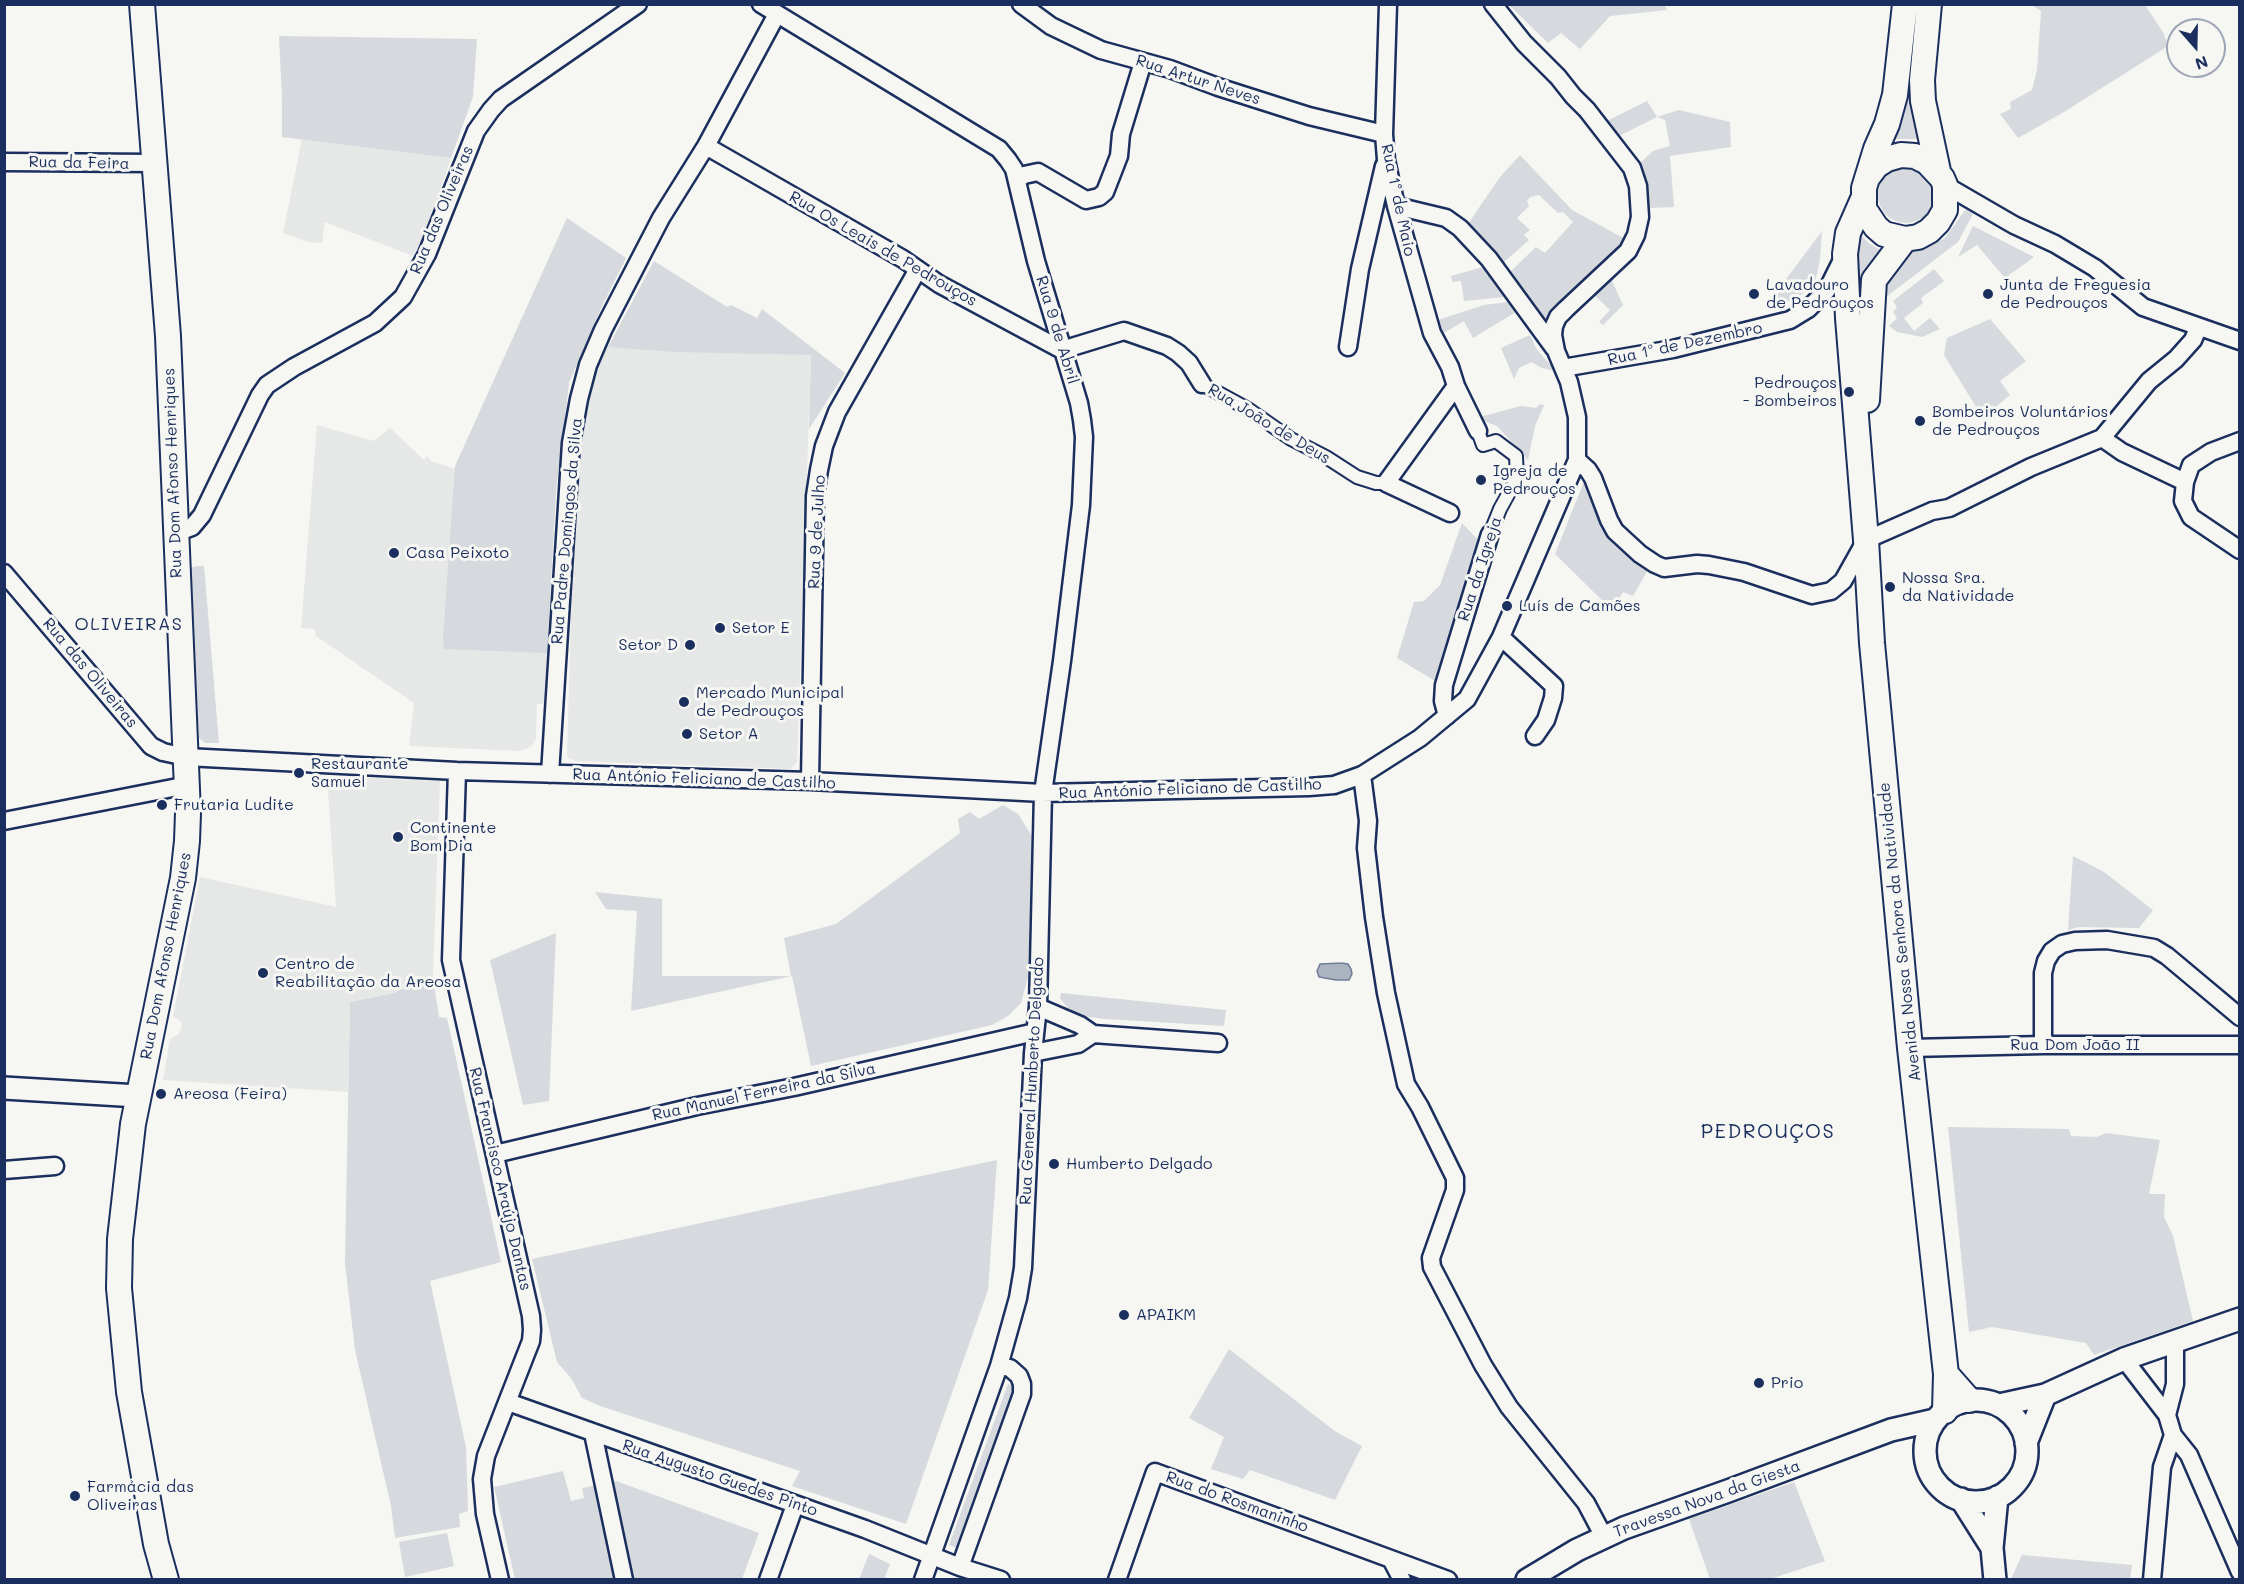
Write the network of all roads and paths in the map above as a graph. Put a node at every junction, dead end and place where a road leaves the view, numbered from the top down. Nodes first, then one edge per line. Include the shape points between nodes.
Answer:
1 (142, 4) edge
2 (638, 4) edge
3 (761, 4) edge
4 (1021, 4) edge
5 (1388, 4) edge
6 (1492, 4) edge
7 (1905, 4) edge
8 (1929, 4) edge
9 (777, 14) junction
10 (1143, 62) junction
11 (1384, 134) junction
12 (706, 146) junction
13 (1386, 160) junction
14 (4, 162) edge
15 (154, 163) junction
16 (1942, 178) junction
17 (1017, 180) junction
18 (1865, 188) junction
19 (1396, 206) junction
20 (1905, 239) junction
21 (1845, 254) junction
22 (917, 271) junction
23 (2195, 326) junction
24 (2235, 337) edge
25 (1348, 347) dead end
26 (1062, 350) junction
27 (1556, 351) junction
28 (1563, 368) junction
29 (1202, 384) joint
30 (1456, 386) junction
31 (1478, 431) joint
32 (2102, 438) junction
33 (2240, 441) edge
34 (1577, 460) junction
35 (2185, 482) junction
36 (1386, 483) junction
37 (1862, 489) junction
38 (1450, 513) dead end
39 (176, 533) junction
40 (1490, 534) joint
41 (1866, 540) junction
42 (2240, 550) edge
43 (4, 573) edge
44 (1502, 637) junction
45 (1447, 716) junction
46 (1535, 736) dead end
47 (186, 757) junction
48 (457, 771) junction
49 (550, 774) junction
50 (1362, 775) junction
51 (810, 781) junction
52 (188, 785) junction
53 (1043, 793) junction
54 (4, 821) edge
55 (1038, 1007) junction
56 (2240, 1017) edge
57 (1035, 1032) junction
58 (1094, 1034) junction
59 (1218, 1043) dead end
60 (2043, 1045) junction
61 (2240, 1045) edge
62 (1910, 1048) junction
63 (1033, 1053) junction
64 (4, 1088) edge
65 (138, 1096) junction
66 (495, 1155) junction
67 (55, 1166) dead end
68 (4, 1170) edge
69 (2240, 1319) edge
70 (2175, 1341) junction
71 (2124, 1359) junction
72 (999, 1366) junction
73 (1946, 1374) junction
74 (2046, 1395) junction
75 (1969, 1400) junction
76 (508, 1402) junction
77 (1999, 1405) junction
78 (1940, 1415) junction
79 (2167, 1415) junction
80 (1891, 1430) junction
81 (593, 1433) junction
82 (2173, 1435) junction
83 (2026, 1443) junction
84 (1925, 1458) junction
85 (1997, 1497) junction
86 (1961, 1499) junction
87 (795, 1505) junction
88 (1604, 1537) junction
89 (1992, 1548) junction
90 (932, 1555) junction
91 (1391, 1559) junction
92 (960, 1567) junction
93 (2240, 1572) edge
94 (166, 1580) edge
95 (500, 1580) edge
96 (624, 1580) edge
97 (768, 1580) edge
98 (923, 1580) edge
99 (1001, 1580) edge
100 (1118, 1580) edge
101 (1402, 1580) edge
102 (1448, 1580) edge
103 (1527, 1580) edge
104 (1995, 1580) edge
105 (2152, 1580) edge

1 - 15 main road, Rua Dom Afonso Henriques
2 - 39 street, Rua das Oliveiras via 501,99 491,110 476,131 427,254 403,297 375,323 267,385 202,515 192,527
3 - 9 street, Rua 9 de Abril
4 - 10 street, Rua Artur Neves via 1051,26 1101,50
5 - 11 street, Rua 1º de Maio
6 - 27 street, Rua António Feliciano de Castilho via 1604,130 1632,168 1638,186 1640,217 1636,235 1628,251 1558,317 1552,334
7 - 18 main road, Avenida Nossa Senhora da Natividade via 1895,95
8 - 16 main road via 1923,90 1926,122
9 - 12 street, Rua Padre Domingos da Silva
9 - 17 street, Rua 9 de Abril via 999,149
10 - 11 street, Rua Artur Neves via 1309,116
10 - 17 street via 1121,134 1119,156 1105,192 1086,200 1038,172
11 - 13 street, Rua 1º de Maio
12 - 22 street, Rua Os Leais de Pedrouços via 903,259
12 - 49 street, Rua Padre Domingos da Silva via 661,218 603,330 579,399 571,443
13 - 19 street, Rua 1º de Maio
13 - 25 street via 1360,269
14 - 15 street, Rua da Feira
15 - 39 main road, Rua Dom Afonso Henriques via 168,336
16 - 18 main road, Avenida Nossa Senhora da Natividade via 1928,162 1901,155 1876,166
16 - 20 main road via 1945,210 1938,222 1918,237
16 - 23 street via 2014,225 2095,268 2143,307
17 - 26 street, Rua 9 de Abril
18 - 20 main road via 1864,209 1876,227 1884,234
18 - 21 main road, Avenida Nossa Senhora da Natividade via 1848,233
19 - 27 street via 1446,218 1460,228 1489,259
19 - 30 street, Rua 1º de Maio via 1432,333
20 - 37 main road, Avenida Nossa Senhora da Natividade via 1874,280
21 - 28 street, Rua 1º de Dezembro via 1827,290 1790,320 1673,349
21 - 37 main road, Avenida Nossa Senhora da Natividade
22 - 26 street, Rua Os Leais de Pedrouços
22 - 51 street, Rua 9 de Julho via 837,412 824,446 815,496
23 - 24 street
23 - 32 street via 2193,340 2149,381
26 - 29 street, Rua João de Deus via 1124,331 1178,353
26 - 53 street, Rua 9 de Abril via 1079,403 1084,437 1081,506
27 - 28 street, Rua António Feliciano de Castilho
28 - 34 street, Rua António Feliciano de Castilho via 1576,417
29 - 36 street, Rua João de Deus via 1356,477
30 - 31 street, Rua da Igreja
30 - 36 street
31 - 40 street, Rua da Igreja via 1483,445 1496,441 1516,456 1518,478
32 - 35 street via 2122,452
32 - 41 street via 2031,467 1949,508
33 - 35 street via 2211,452 2192,465
34 - 41 street via 1593,478 1616,531 1640,554 1664,568 1709,565 1744,572 1812,595 1831,591 1844,581
34 - 44 street, Rua António Feliciano de Castilho
35 - 42 street via 2183,501 2191,517
36 - 38 street
37 - 41 main road, Avenida Nossa Senhora da Natividade
39 - 47 main road, Rua Dom Afonso Henriques
40 - 45 street, Rua da Igreja via 1444,685
41 - 62 main road, Avenida Nossa Senhora da Natividade
43 - 47 street, Rua das Oliveiras via 151,746
44 - 45 street, Rua António Feliciano de Castilho via 1467,699
44 - 46 street via 1554,686 1546,720
45 - 50 street, Rua António Feliciano de Castilho
47 - 48 street, Rua António Feliciano de Castilho
47 - 52 main road, Rua Dom Afonso Henriques
48 - 49 street, Rua António Feliciano de Castilho
48 - 66 street, Rua Francisco Araújo Dantas via 451,960
49 - 51 street, Rua António Feliciano de Castilho
50 - 53 street, Rua António Feliciano de Castilho via 1334,785 1309,787
50 - 88 street via 1374,917 1406,1084 1455,1178 1455,1190 1431,1258 1432,1267 1509,1407 1586,1503
51 - 53 street, Rua António Feliciano de Castilho
52 - 54 street
52 - 65 main road, Rua Dom Afonso Henriques via 188,841 183,878
53 - 55 street, Rua General Humberto Delgado
55 - 57 street, Rua General Humberto Delgado
55 - 58 street
56 - 60 street via 2154,948 2107,940 2075,940 2052,951 2046,961
57 - 63 street, Rua General Humberto Delgado
57 - 66 street, Rua Manuel Ferreira da Silva
58 - 59 street
58 - 63 street via 1078,1044
60 - 61 street, Rua Dom João II
60 - 62 street, Rua Dom João II
62 - 73 main road, Avenida Nossa Senhora da Natividade
63 - 72 street, Rua General Humberto Delgado via 1023,1268
64 - 65 street
65 - 94 main road, Rua Dom Afonso Henriques via 120,1239 121,1326 134,1427
66 - 76 street, Rua Francisco Araújo Dantas via 532,1330
67 - 68 street
69 - 70 street
70 - 71 street
70 - 79 street via 2175,1384
71 - 74 street
71 - 79 street
72 - 90 street, Rua General Humberto Delgado
72 - 92 street via 1011,1368 1019,1376 1022,1394
73 - 75 main road
73 - 78 main road, Avenida Nossa Senhora da Natividade
74 - 77 street
74 - 83 street
75 - 77 street
75 - 78 street
76 - 81 street, Rua Augusto Guedes Pinto
76 - 95 street, Rua Francisco Araújo Dantas via 486,1456 482,1479 485,1514
77 - 83 street via 2012,1415
78 - 80 street, Travessa Nova da Giesta
78 - 84 street via 1928,1431
79 - 82 street
80 - 84 street
80 - 88 street, Travessa Nova da Giesta
81 - 87 street, Rua Augusto Guedes Pinto
81 - 96 street
82 - 93 street via 2189,1455
82 - 105 street via 2162,1467
83 - 85 street via 2026,1460 2020,1475 2011,1488
84 - 86 street via 1937,1484
85 - 86 street via 1973,1502
85 - 89 street
86 - 89 street
87 - 90 street, Rua Augusto Guedes Pinto
87 - 97 street
88 - 103 street, Travessa Nova da Giesta
89 - 104 street
90 - 92 street, Rua Augusto Guedes Pinto
90 - 98 street, Rua General Humberto Delgado
91 - 100 street, Rua do Rosmaninho via 1155,1472
91 - 101 street
91 - 102 street, Rua do Rosmaninho
92 - 99 street, Rua Augusto Guedes Pinto

